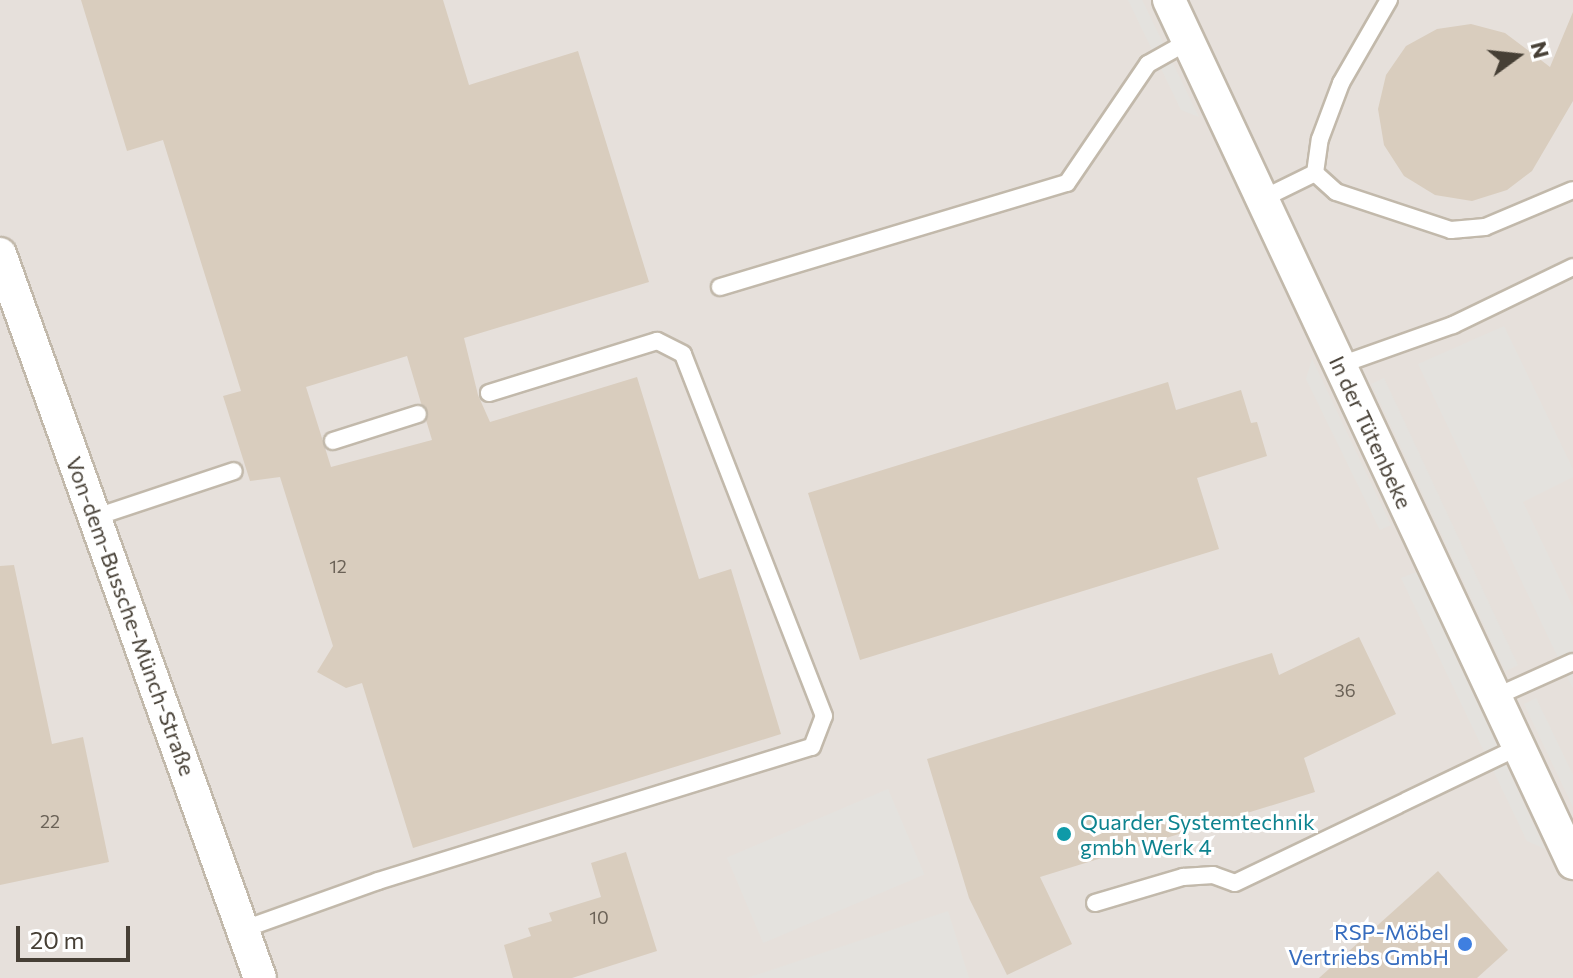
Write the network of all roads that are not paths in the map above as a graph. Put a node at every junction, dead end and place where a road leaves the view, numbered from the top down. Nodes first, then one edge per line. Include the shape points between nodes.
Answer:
1 (1169, 0) edge
2 (1389, 0) edge
3 (1189, 41) junction
4 (1315, 173) junction
5 (1573, 190) edge
6 (1262, 199) junction
7 (0, 254) edge
8 (1573, 267) edge
9 (720, 287) dead end
10 (1340, 365) junction
11 (489, 393) dead end
12 (418, 414) dead end
13 (333, 441) dead end
14 (234, 471) dead end
15 (96, 517) junction
16 (1573, 662) edge
17 (1495, 697) junction
18 (1519, 747) junction
19 (1573, 863) edge
20 (1095, 903) dead end
21 (244, 929) junction
22 (260, 978) edge

1 - 3 street, In der Tütenbeke
2 - 4 lane via 1341,83 1320,139
3 - 6 street, In der Tütenbeke
3 - 9 lane via 1148,64 1067,183
4 - 5 lane via 1336,192 1451,230 1485,227
4 - 6 lane
6 - 10 street, In der Tütenbeke
7 - 15 street, Von-dem-Bussche-Münch-Straße
8 - 10 lane via 1453,325
10 - 17 street, In der Tütenbeke
11 - 21 lane via 657,341 683,354 824,716 812,747 378,881
12 - 13 lane
14 - 15 lane
15 - 21 street, Von-dem-Bussche-Münch-Straße
16 - 17 lane
17 - 18 street, In der Tütenbeke
18 - 19 street, In der Tütenbeke
18 - 20 lane via 1235,883 1213,875 1183,877
21 - 22 street, Von-dem-Bussche-Münch-Straße

